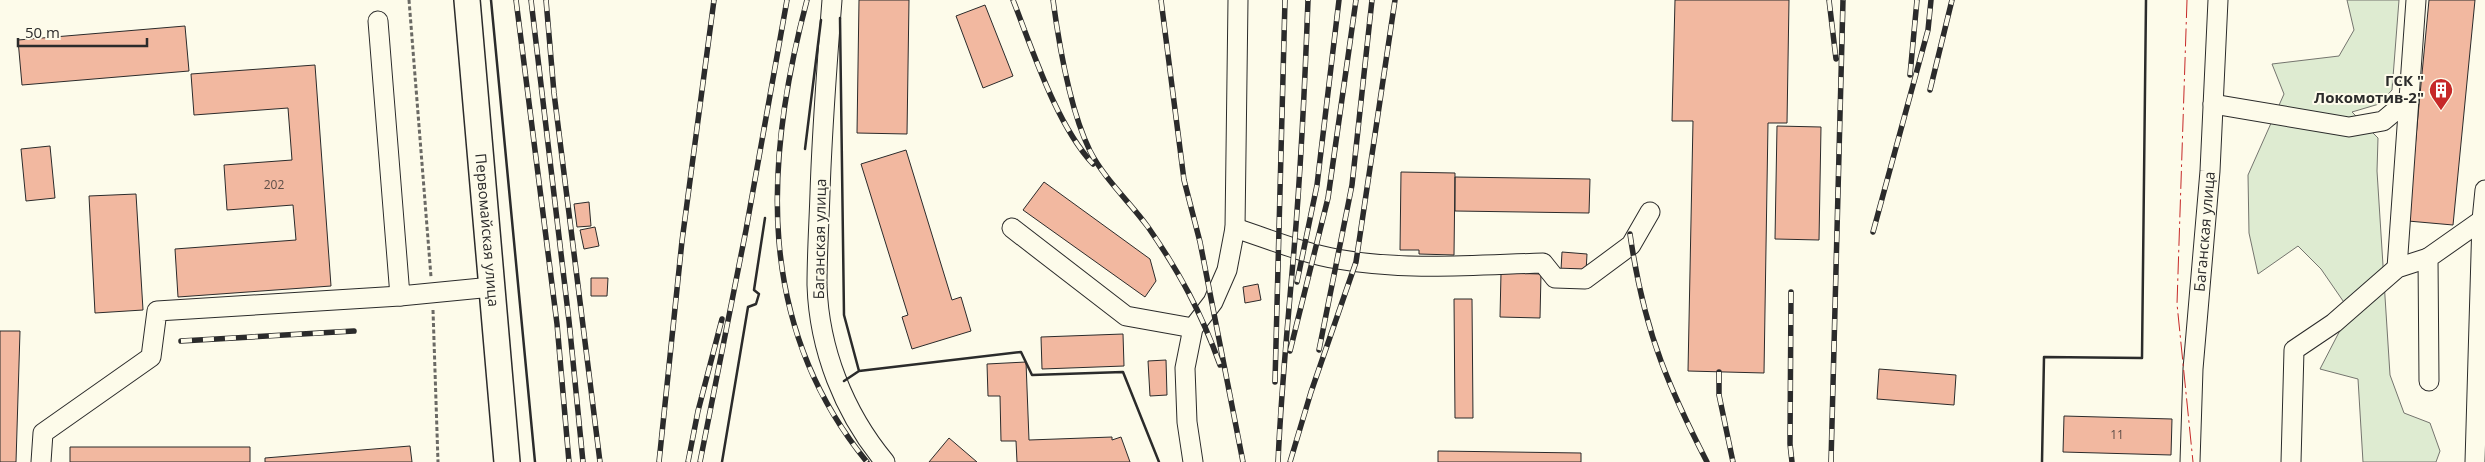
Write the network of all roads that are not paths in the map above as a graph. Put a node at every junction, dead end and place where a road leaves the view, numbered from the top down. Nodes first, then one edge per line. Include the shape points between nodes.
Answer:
1 (467, 0) edge
2 (832, 0) edge
3 (1238, 0) edge
4 (2218, 0) edge
5 (2416, 0) edge
6 (378, 21) dead end
7 (2408, 100) junction
8 (2213, 104) junction
9 (2485, 190) edge
10 (1650, 212) dead end
11 (2484, 220) edge
12 (1012, 228) dead end
13 (1235, 228) junction
14 (2483, 244) edge
15 (2428, 258) junction
16 (2397, 268) junction
17 (492, 287) junction
18 (400, 296) junction
19 (1193, 328) junction
20 (2429, 381) dead end
21 (42, 462) edge
22 (507, 462) edge
23 (885, 462) edge
24 (1193, 462) edge
25 (2190, 462) edge
26 (2291, 462) edge
27 (2475, 462) edge

1 - 17 main road, Первомайская улица
2 - 23 street, Баганская улица via 822,133 817,285 821,322 835,377 849,411
3 - 13 street
4 - 8 street, Баганская улица
5 - 7 street
6 - 18 street
7 - 8 street via 2382,121 2349,127
7 - 16 street
8 - 25 street, Баганская улица via 2193,369
9 - 11 street
10 - 13 street via 1631,245 1585,279 1555,278 1544,263 1438,267 1338,259
11 - 14 street
11 - 15 street
12 - 19 street via 1126,316
13 - 19 street via 1227,270 1213,302
14 - 27 street
15 - 16 street
15 - 20 street
16 - 26 street via 2334,323 2294,350
17 - 18 street
17 - 22 main road, Первомайская улица
18 - 21 street via 157,311 152,357 44,434
19 - 24 street via 1186,368 1187,422

